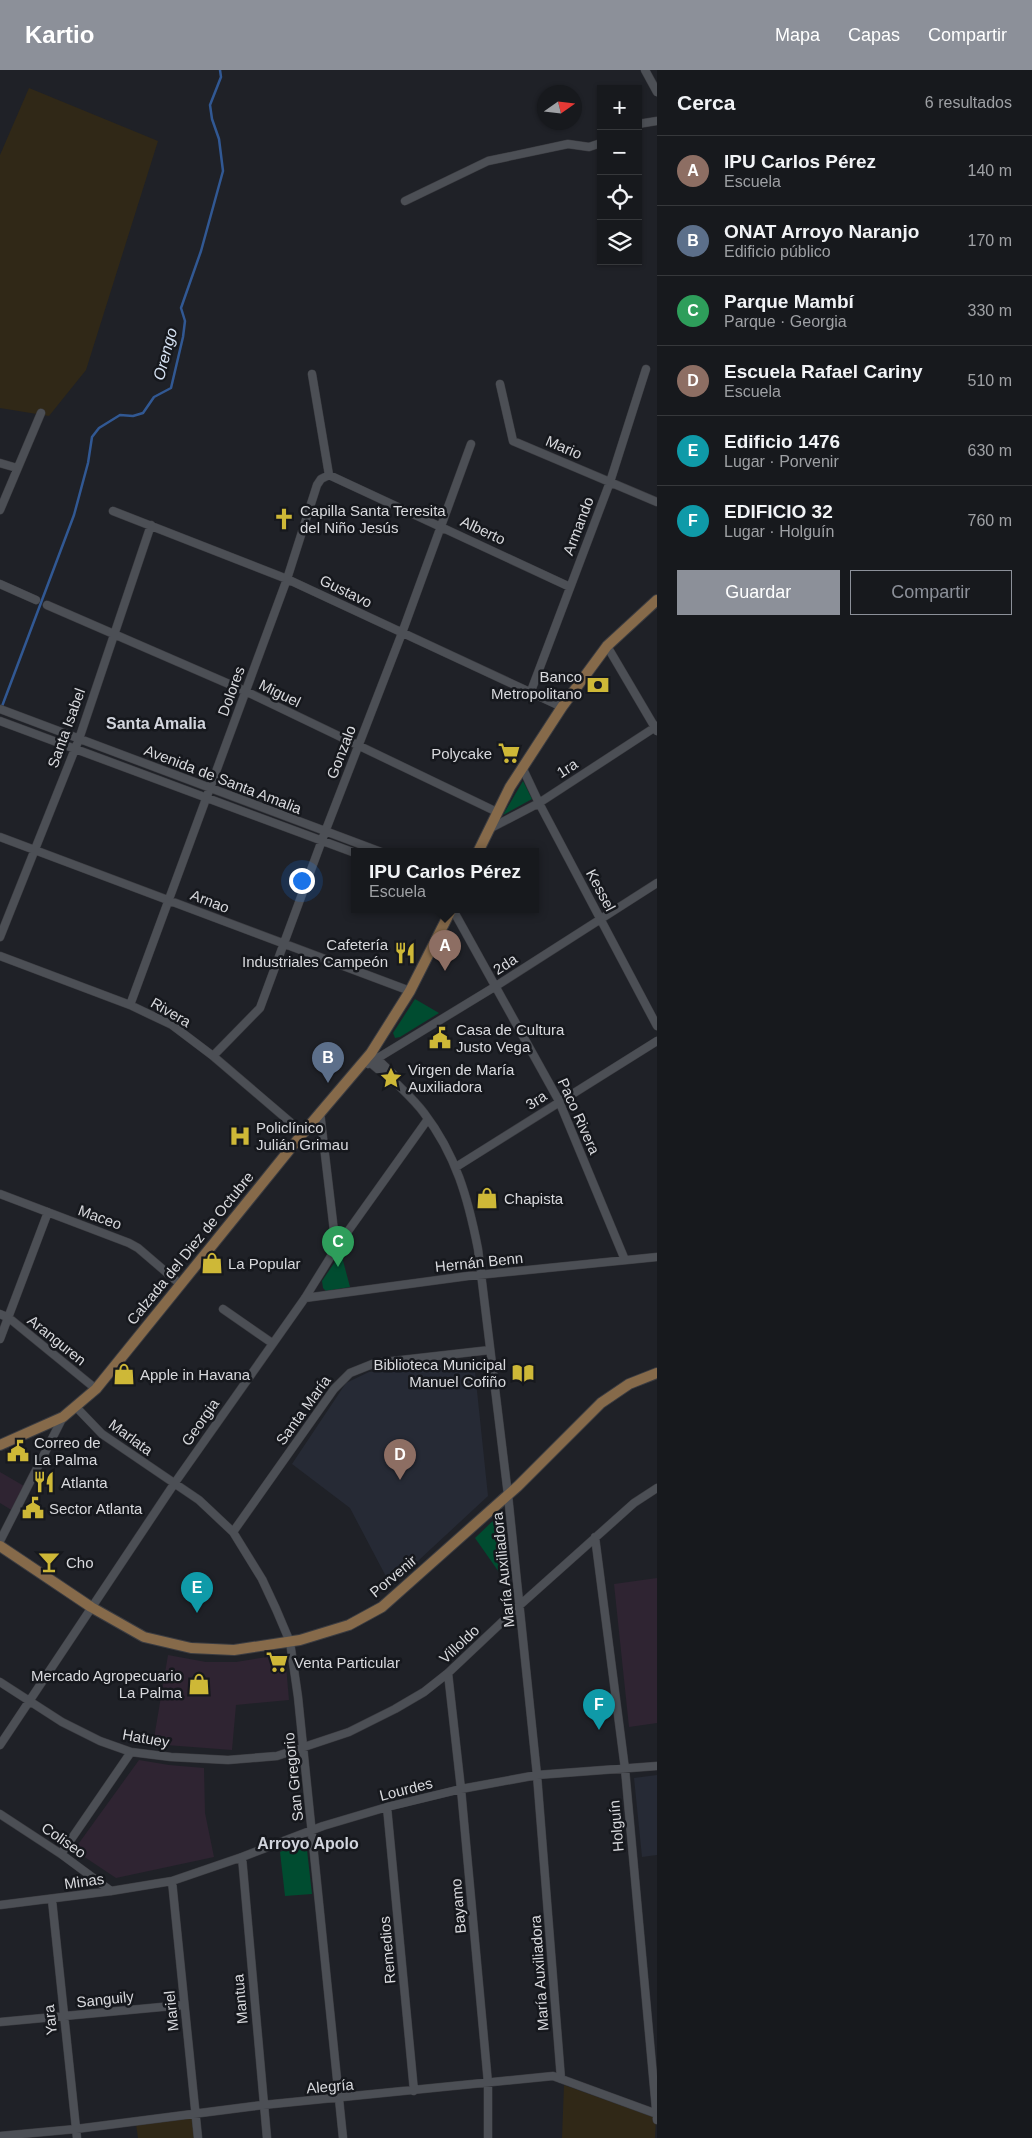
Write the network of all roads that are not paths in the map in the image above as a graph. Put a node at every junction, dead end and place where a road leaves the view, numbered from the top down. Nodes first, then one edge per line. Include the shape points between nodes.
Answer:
1 (645, 70) edge
2 (657, 92) edge
3 (657, 120) edge
4 (642, 123) edge
5 (597, 144) edge
6 (406, 201) dead end
7 (646, 368) dead end
8 (312, 374) dead end
9 (500, 384) dead end
10 (41, 413) dead end
11 (471, 444) dead end
12 (0, 463) edge
13 (17, 468) junction
14 (329, 475) junction
15 (610, 482) junction
16 (657, 502) edge
17 (0, 510) edge
18 (113, 511) dead end
19 (151, 525) junction
20 (440, 526) junction
21 (287, 578) junction
22 (0, 584) edge
23 (570, 587) junction
24 (36, 600) dead end
25 (657, 600) edge
26 (48, 605) dead end
27 (402, 633) junction
28 (114, 634) junction
29 (607, 646) junction
30 (245, 691) junction
31 (530, 691) junction
32 (562, 707) junction
33 (0, 709) edge
34 (3, 722) edge
35 (656, 728) edge
36 (79, 739) junction
37 (358, 746) junction
38 (75, 749) junction
39 (522, 767) junction
40 (209, 788) junction
41 (206, 798) junction
42 (539, 803) junction
43 (497, 812) junction
44 (489, 830) junction
45 (325, 832) junction
46 (0, 837) edge
47 (322, 841) junction
48 (369, 848) edge
49 (480, 848) edge
50 (33, 849) junction
51 (351, 852) edge
52 (657, 883) edge
53 (168, 899) junction
54 (450, 913) edge
55 (454, 913) edge
56 (601, 918) junction
57 (0, 937) edge
58 (285, 944) junction
59 (0, 956) edge
60 (496, 986) junction
61 (410, 991) junction
62 (130, 1005) junction
63 (657, 1026) edge
64 (657, 1041) edge
65 (213, 1056) junction
66 (374, 1058) junction
67 (395, 1082) junction
68 (559, 1101) junction
69 (320, 1112) junction
70 (428, 1119) junction
71 (303, 1133) junction
72 (456, 1167) junction
73 (0, 1194) edge
74 (48, 1212) junction
75 (336, 1248) junction
76 (657, 1257) edge
77 (625, 1260) junction
78 (482, 1275) junction
79 (180, 1284) junction
80 (305, 1298) junction
81 (222, 1308) dead end
82 (0, 1314) edge
83 (9, 1318) junction
84 (0, 1339) edge
85 (272, 1343) junction
86 (490, 1350) junction
87 (657, 1373) edge
88 (96, 1389) junction
89 (76, 1407) junction
90 (63, 1417) junction
91 (0, 1445) edge
92 (174, 1484) junction
93 (657, 1488) edge
94 (508, 1495) junction
95 (233, 1532) junction
96 (595, 1537) junction
97 (0, 1541) edge
98 (0, 1546) edge
99 (520, 1605) junction
100 (91, 1607) junction
101 (290, 1642) junction
102 (448, 1673) junction
103 (0, 1682) edge
104 (28, 1702) junction
105 (0, 1745) edge
106 (303, 1748) junction
107 (131, 1752) junction
108 (657, 1766) edge
109 (624, 1769) junction
110 (537, 1775) junction
111 (461, 1789) junction
112 (387, 1807) junction
113 (0, 1814) edge
114 (312, 1830) junction
115 (61, 1854) junction
116 (242, 1857) junction
117 (172, 1881) junction
118 (111, 1891) junction
119 (52, 1900) junction
120 (0, 1905) edge
121 (184, 2005) junction
122 (64, 2017) junction
123 (0, 2022) edge
124 (561, 2079) junction
125 (488, 2083) junction
126 (414, 2091) junction
127 (338, 2099) junction
128 (263, 2105) junction
129 (196, 2113) junction
130 (657, 2116) edge
131 (76, 2129) junction
132 (0, 2136) edge
133 (77, 2138) edge
134 (198, 2138) edge
135 (267, 2138) edge
136 (343, 2138) edge
137 (488, 2138) edge

1 - 2 street
3 - 4 street
5 - 6 street via 589,147 568,144 488,161
7 - 15 street, Armando
8 - 14 street
9 - 15 street, Mario via 514,441
10 - 13 street
11 - 20 street, Gonzalo
12 - 13 street
13 - 17 street
14 - 20 street, Alberto
14 - 21 street, Dolores via 316,485
15 - 16 street, Mario
15 - 23 street, Armando
18 - 19 street, Gustavo
19 - 21 street, Gustavo
19 - 28 street, Santa Isabel
20 - 23 street, Alberto
20 - 27 street, Gonzalo
21 - 27 street, Gustavo
21 - 30 street, Dolores
22 - 24 street
23 - 31 street, Armando
25 - 29 main road
26 - 28 street, Miguel
27 - 31 street, Gustavo
27 - 37 street, Gonzalo
28 - 30 street, Miguel
28 - 36 street, Santa Isabel
29 - 32 main road
29 - 35 street
30 - 37 street, Miguel
30 - 40 street, Dolores
31 - 32 street, Gustavo
32 - 39 main road
33 - 36 street, Avenida de Santa Amalia
34 - 38 street, Avenida de Santa Amalia
35 - 42 street, 1ra
36 - 38 street, Santa Isabel
36 - 40 street, Avenida de Santa Amalia
37 - 43 street, Miguel
37 - 45 street, Gonzalo
38 - 41 street, Avenida de Santa Amalia
38 - 50 street, Santa Isabel
39 - 42 street, Kessel
39 - 43 main road
40 - 41 street, Dolores
40 - 45 street, Avenida de Santa Amalia
41 - 47 street, Avenida de Santa Amalia
41 - 53 street, Dolores
42 - 44 street, 1ra
42 - 56 street, Kessel
43 - 44 main road
44 - 49 main road
45 - 47 street, Gonzalo
45 - 48 street, Avenida de Santa Amalia
46 - 50 street, Arnao
47 - 51 street, Avenida de Santa Amalia
47 - 58 street, Gonzalo
50 - 53 street, Arnao
50 - 57 street, Santa Isabel
52 - 56 street, 2da
53 - 58 street, Arnao
53 - 62 street, Dolores
54 - 61 main road, Calzada del Diez de Octubre
55 - 60 street, Paco Rivera
56 - 60 street, 2da
56 - 63 street, Kessel
58 - 61 street, Arnao
58 - 65 street, Gonzalo via 260,1008
59 - 62 street, Rivera
60 - 66 street, 2da
60 - 68 street, Paco Rivera
61 - 66 main road, Calzada del Diez de Octubre
62 - 65 street, Rivera via 172,1025
64 - 68 street, 3ra
65 - 71 street, Rivera
66 - 67 street, María Auxiliadora via 390,1082
66 - 67 street, María Auxiliadora via 396,1076
66 - 69 main road, Calzada del Diez de Octubre via 355,1072
67 - 70 street, María Auxiliadora
68 - 72 street, 3ra
68 - 77 street, Paco Rivera
69 - 71 main road, Calzada del Diez de Octubre
69 - 75 street
70 - 72 street, María Auxiliadora
70 - 75 street, Georgia
71 - 79 main road, Calzada del Diez de Octubre
72 - 78 street, María Auxiliadora via 472,1219
73 - 74 street, Maceo
74 - 79 street, Maceo via 133,1245
74 - 83 street
75 - 80 street, Georgia
76 - 77 street, Hernán Benn
77 - 78 street, Hernán Benn
78 - 80 street, Hernán Benn
78 - 86 street, María Auxiliadora
79 - 88 main road, Calzada del Diez de Octubre
80 - 85 street, Georgia
81 - 85 street
82 - 83 street, Aranguren
83 - 84 street
83 - 88 street, Aranguren
85 - 92 street, Georgia
86 - 94 street, María Auxiliadora
86 - 95 street, Santa María via 375,1363 350,1373 334,1389
87 - 94 main road, Porvenir via 629,1384 600,1403
88 - 89 main road, Calzada del Diez de Octubre
89 - 90 main road, Calzada del Diez de Octubre
89 - 92 street, Marlata via 102,1434
90 - 91 main road, Calzada del Diez de Octubre
90 - 97 street
92 - 95 street, San Gregorio via 199,1500
92 - 100 street, Georgia
93 - 96 street, Villoldo
94 - 99 street, María Auxiliadora
94 - 101 main road, Porvenir via 382,1606 332,1632
95 - 101 street, San Gregorio via 262,1579
96 - 99 street, Villoldo
96 - 109 street, Holguín
98 - 100 main road, Porvenir
99 - 102 street, Villoldo
99 - 110 street, María Auxiliadora
100 - 101 main road, Porvenir via 144,1637 191,1648 234,1650
100 - 104 street, Georgia
101 - 106 street, San Gregorio
102 - 106 street, Villoldo via 424,1692 370,1723
102 - 111 street, Bayamo
103 - 104 street, Hatuey
104 - 105 street, Georgia
104 - 107 street, Hatuey via 94,1738
106 - 107 street, Hatuey via 277,1756 228,1760
106 - 114 street, San Gregorio
107 - 115 street
108 - 109 street, Lourdes
109 - 110 street, Lourdes
109 - 130 street, Holguín
110 - 111 street, Lourdes
110 - 124 street, María Auxiliadora
111 - 112 street, Lourdes
111 - 125 street, Bayamo
112 - 114 street, Lourdes
112 - 126 street, Remedios
113 - 115 street, Coliseo
114 - 116 street, Lourdes
114 - 127 street, San Gregorio
115 - 118 street, Coliseo
116 - 117 street, Lourdes
116 - 128 street, Mantua
117 - 118 street, Minas
117 - 121 street, Mariel
118 - 119 street, Minas
119 - 120 street, Minas
119 - 122 street, Yara
121 - 122 street, Sanguily
121 - 129 street, Mariel
122 - 123 street, Sanguily
122 - 131 street, Yara
124 - 125 street, Alegría via 552,2076
124 - 130 street, Alegría
125 - 126 street, Alegría
125 - 137 street, Bayamo
126 - 127 street, Alegría
127 - 128 street, Alegría
127 - 136 street, San Gregorio
128 - 129 street, Alegría
128 - 135 street, Mantua
129 - 131 street, Alegría
129 - 134 street, Mariel
131 - 132 street, Alegría
131 - 133 street, Yara

